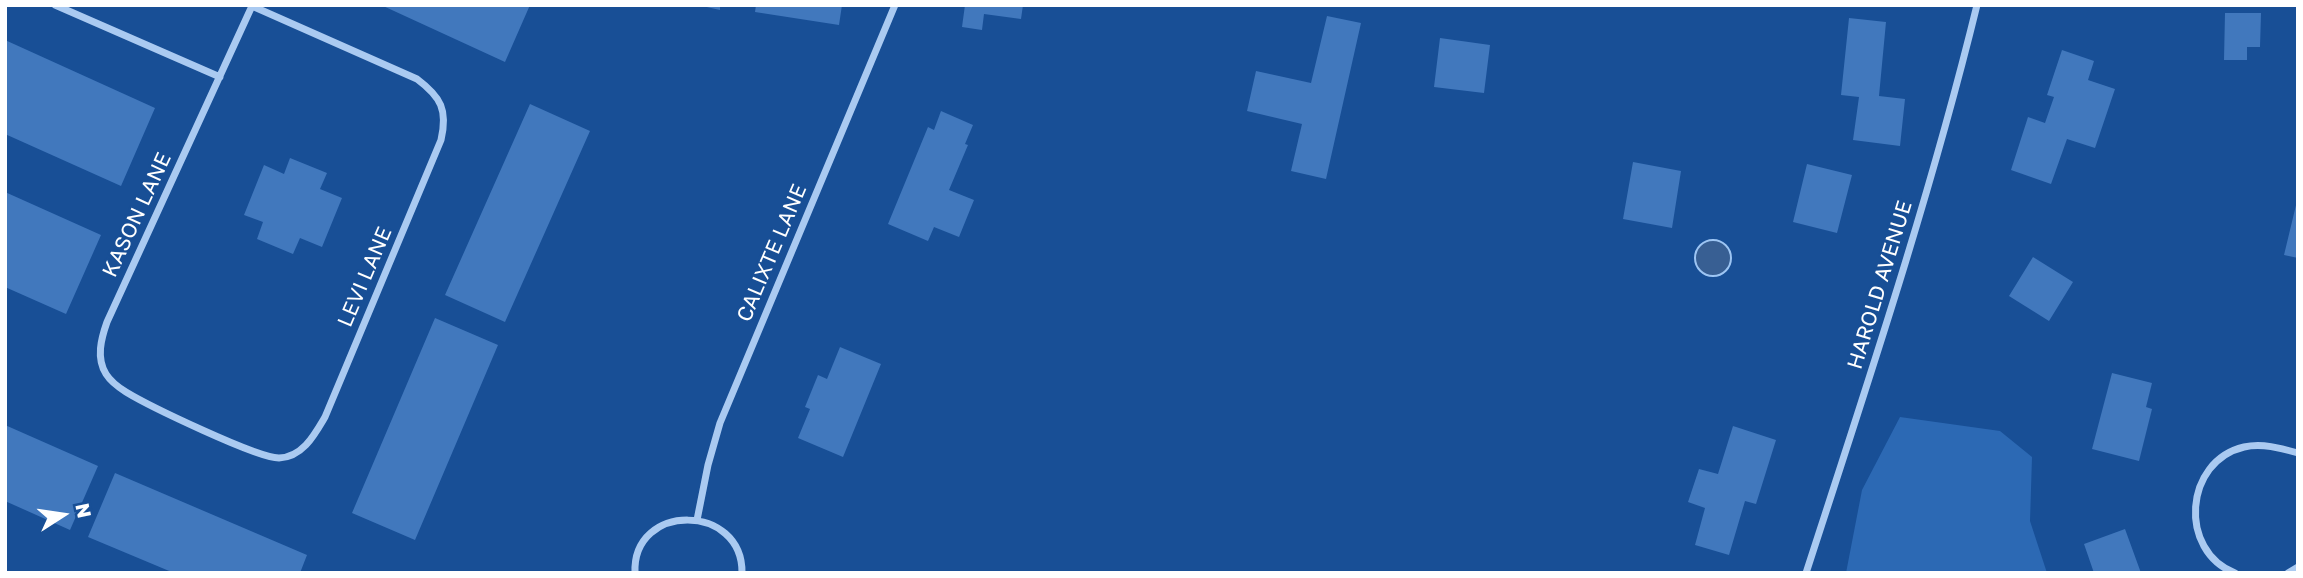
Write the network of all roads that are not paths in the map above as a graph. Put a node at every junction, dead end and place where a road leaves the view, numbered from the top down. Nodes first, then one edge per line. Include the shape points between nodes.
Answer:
1 (55, 5) edge
2 (252, 5) edge
3 (895, 5) edge
4 (1977, 5) edge
5 (220, 77) junction
6 (104, 370) joint
7 (2298, 453) edge
8 (697, 520) junction
9 (2298, 567) edge
10 (635, 573) edge
11 (742, 573) edge
12 (1806, 573) edge
13 (2235, 573) edge
14 (2288, 573) edge

1 - 5 street
2 - 5 street, KASON LANE
2 - 6 street, LEVI LANE via 417,79 441,104 441,140 326,417 305,447 281,458 251,450 127,393
3 - 8 street, CALIXTE LANE via 720,423
4 - 12 street, HAROLD AVENUE via 1891,313
5 - 6 street, KASON LANE via 107,322 100,348
7 - 13 street via 2243,447 2222,457 2206,474 2194,507 2197,530 2212,557
8 - 10 street via 664,524 650,534 640,548
8 - 11 street via 727,536 737,549
9 - 14 street

